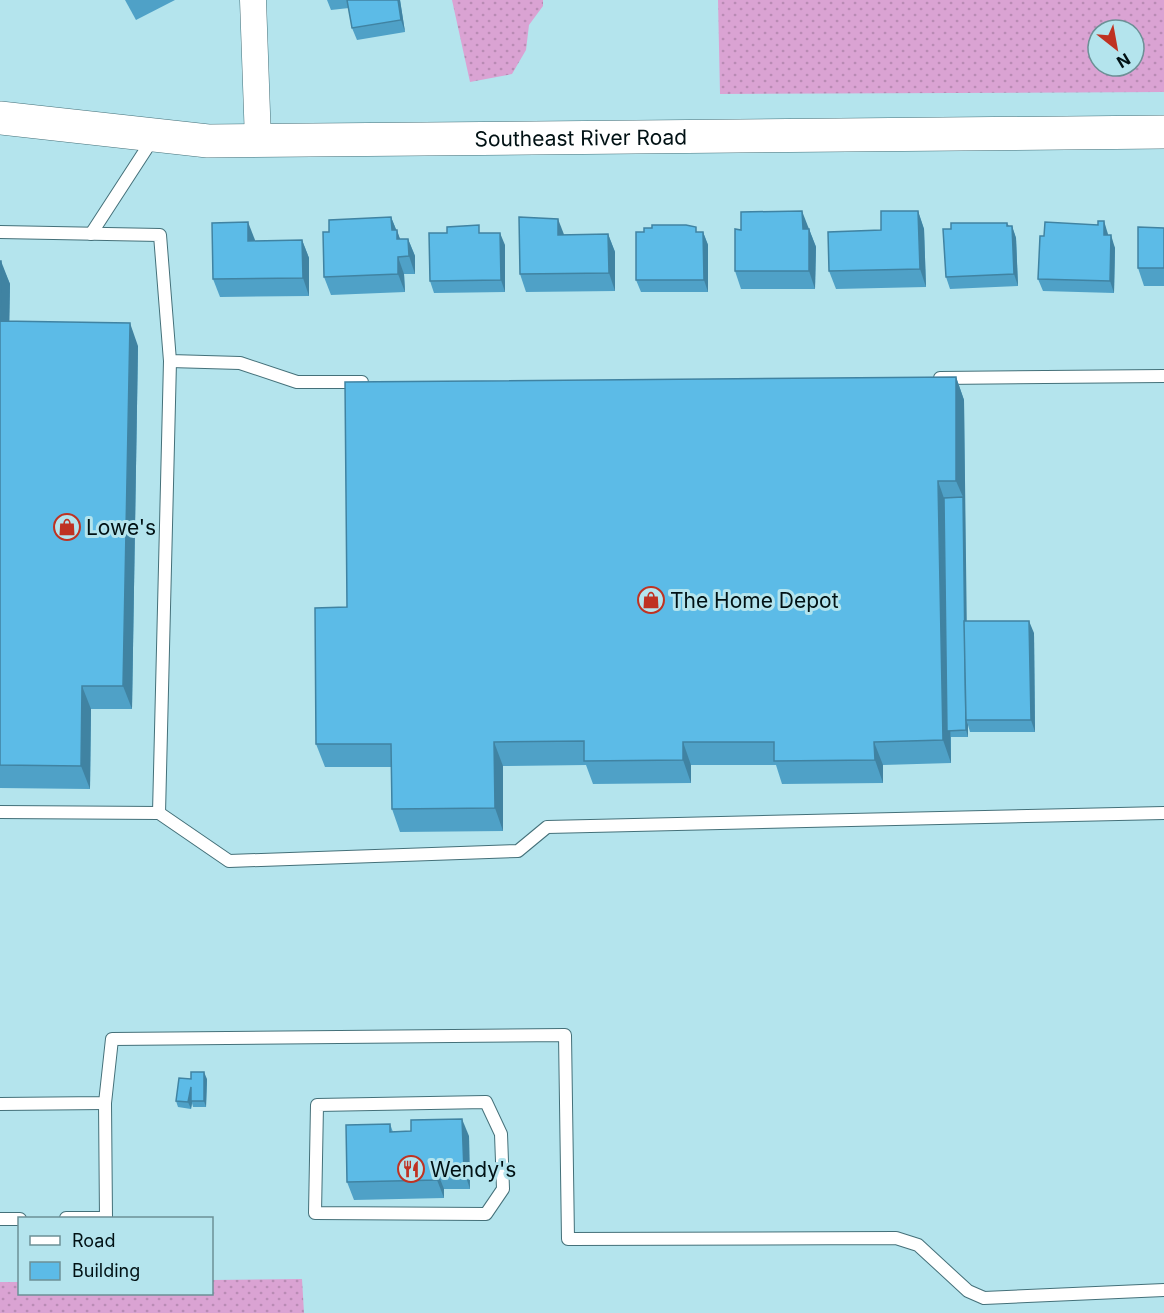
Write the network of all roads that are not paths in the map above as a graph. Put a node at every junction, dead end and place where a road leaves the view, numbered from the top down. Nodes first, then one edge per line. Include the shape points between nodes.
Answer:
1 (253, 0) edge
2 (0, 118) edge
3 (1164, 132) edge
4 (155, 136) junction
5 (258, 141) junction
6 (0, 232) edge
7 (91, 234) junction
8 (170, 361) junction
9 (1164, 376) edge
10 (927, 378) edge
11 (380, 382) edge
12 (0, 812) edge
13 (159, 813) junction
14 (1164, 813) edge
15 (105, 1103) junction
16 (0, 1104) edge
17 (315, 1213) joint
18 (106, 1217) edge
19 (0, 1219) edge
20 (18, 1219) edge
21 (1164, 1290) edge

1 - 5 street
2 - 4 main road, Southeast River Road
3 - 5 main road, Southeast River Road
4 - 5 main road, Southeast River Road
4 - 7 lane
6 - 7 lane
7 - 8 lane via 160,235
8 - 11 lane via 240,363 297,382
8 - 13 lane
9 - 10 lane
12 - 13 lane
13 - 14 lane via 229,861 518,851 547,827
15 - 16 lane
15 - 18 lane
15 - 21 lane via 112,1039 565,1035 568,1239 896,1238 918,1245 968,1291 984,1298
17 - 17 lane via 486,1214 503,1188 501,1134 486,1102 317,1105
19 - 20 lane

